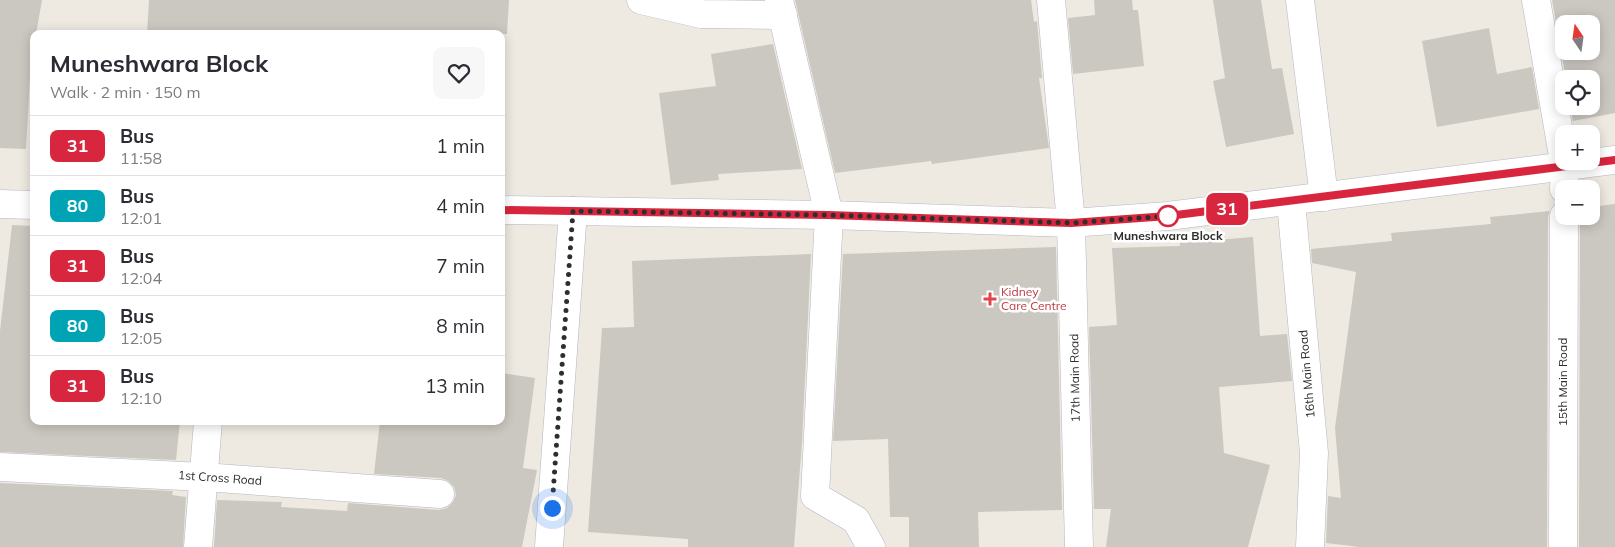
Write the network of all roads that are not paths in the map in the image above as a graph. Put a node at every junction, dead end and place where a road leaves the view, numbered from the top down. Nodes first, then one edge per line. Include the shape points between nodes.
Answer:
1 (641, 0) edge
2 (1051, 0) edge
3 (1300, 0) edge
4 (1536, 0) edge
5 (781, 8) edge
6 (1615, 160) edge
7 (1565, 178) edge
8 (1324, 198) junction
9 (1291, 202) junction
10 (0, 204) edge
11 (30, 205) edge
12 (505, 210) edge
13 (573, 211) junction
14 (828, 215) junction
15 (1071, 223) junction
16 (1564, 225) edge
17 (208, 425) edge
18 (0, 467) edge
19 (203, 477) junction
20 (440, 494) dead end
21 (198, 547) edge
22 (549, 547) edge
23 (871, 547) edge
24 (1079, 547) edge
25 (1310, 547) edge
26 (1562, 547) edge

1 - 5 street via 701,14
2 - 15 street, 17th Main Road
3 - 8 street
4 - 7 street
5 - 14 street
6 - 7 street
7 - 8 street
8 - 9 street
9 - 15 street
9 - 25 street, 16th Main Road via 1314,453
10 - 11 street
12 - 13 street
13 - 14 street
13 - 22 street
14 - 15 street
14 - 23 street via 816,496 856,520
15 - 24 street, 17th Main Road
16 - 26 street, 15th Main Road
17 - 19 street
18 - 19 street, 1st Cross Road
19 - 20 street, 1st Cross Road
19 - 21 street

